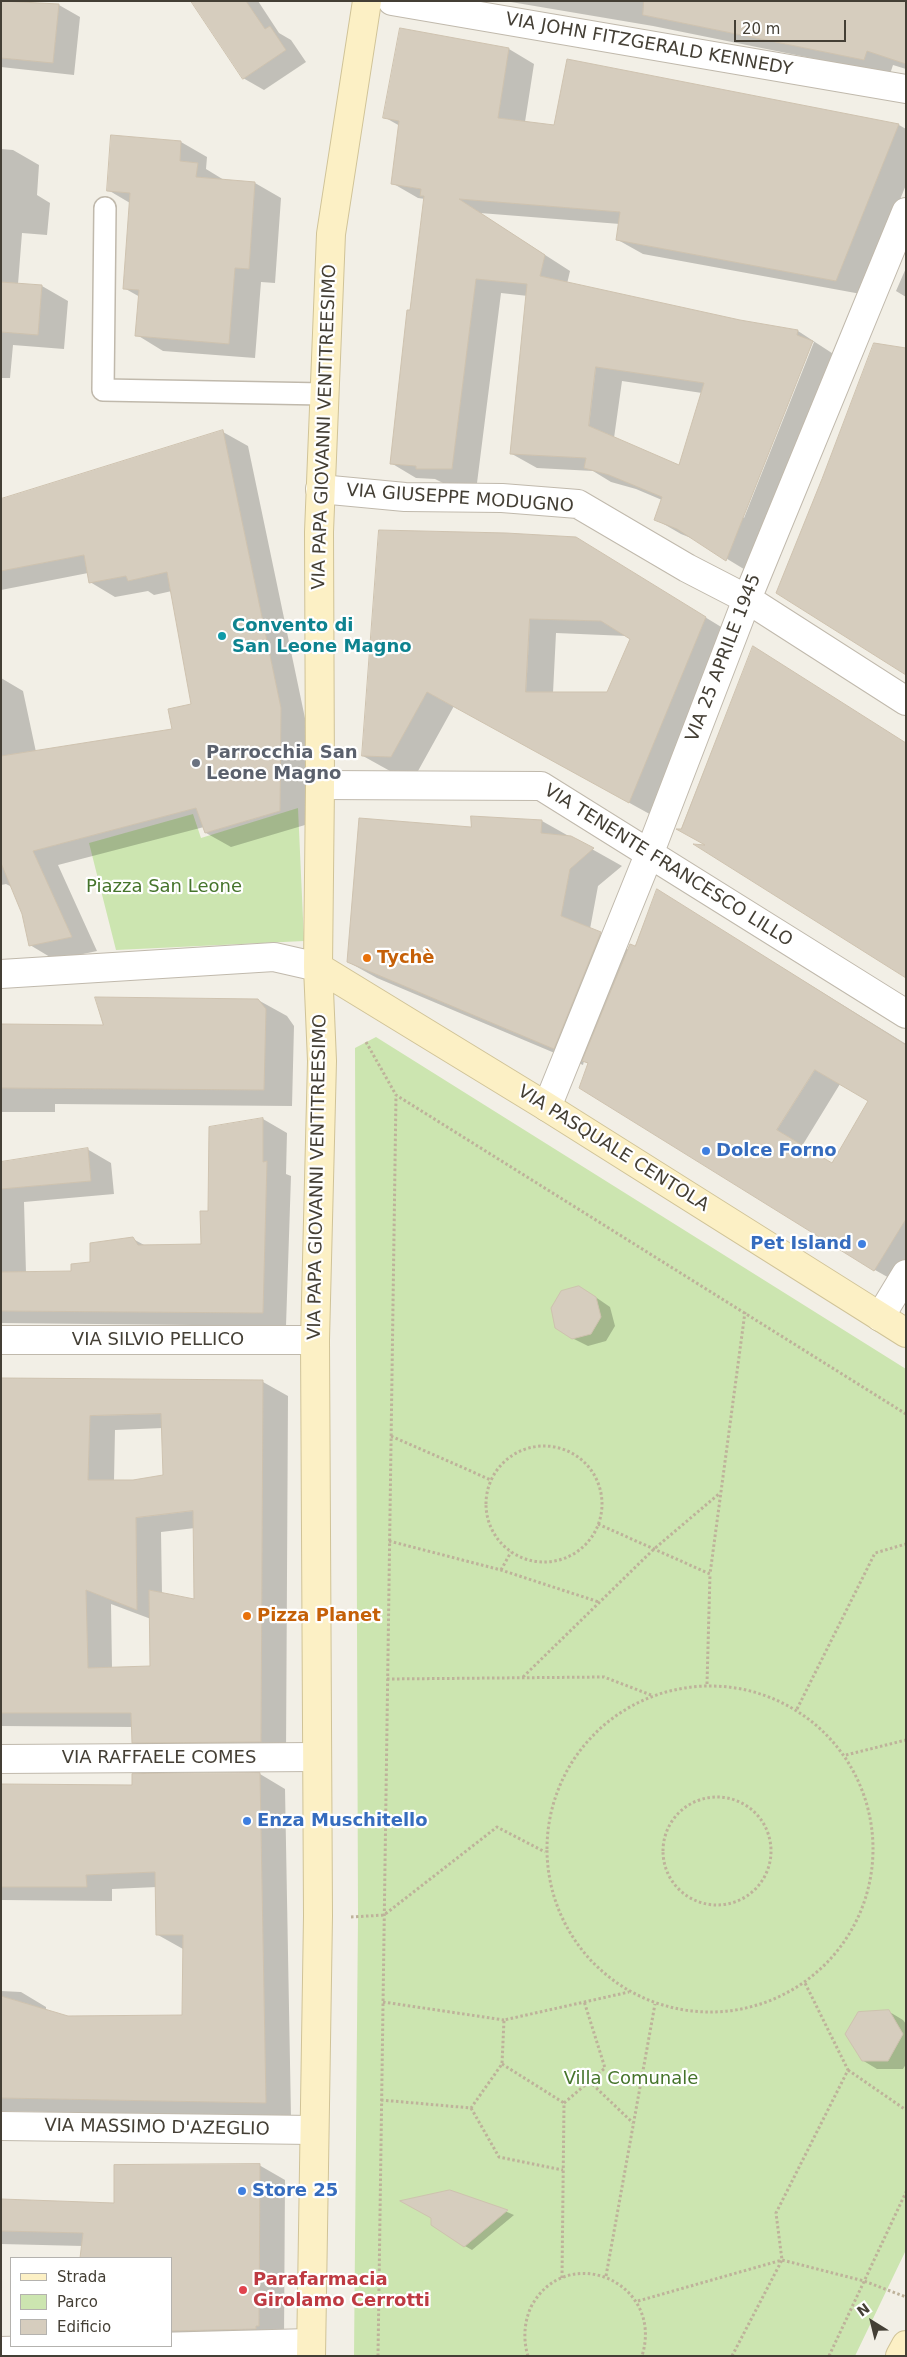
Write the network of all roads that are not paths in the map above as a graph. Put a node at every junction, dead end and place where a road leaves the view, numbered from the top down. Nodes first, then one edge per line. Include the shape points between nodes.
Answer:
1 (367, 1) edge
2 (392, 1) edge
3 (906, 89) edge
4 (104, 208) dead end
5 (906, 212) edge
6 (324, 394) junction
7 (320, 489) junction
8 (746, 599) junction
9 (906, 701) edge
10 (320, 785) junction
11 (650, 852) junction
12 (318, 967) junction
13 (1, 974) edge
14 (906, 1014) edge
15 (547, 1107) junction
16 (906, 1274) edge
17 (880, 1317) junction
18 (906, 1333) edge
19 (1, 1340) edge
20 (315, 1340) junction
21 (317, 1758) junction
22 (1, 1759) edge
23 (1, 2126) edge
24 (313, 2130) junction
25 (906, 2345) edge
26 (311, 2349) edge
27 (1, 2351) edge
28 (900, 2356) edge

1 - 6 street, VIA PAPA GIOVANNI VENTITREESIMO via 331,234
2 - 3 street, VIA JOHN FITZGERALD KENNEDY
4 - 6 lane via 102,390
5 - 8 street, VIA 25 APRILE 1945
6 - 7 street, VIA PAPA GIOVANNI VENTITREESIMO
7 - 8 street, VIA GIUSEPPE MODUGNO via 405,497 502,498 578,504
7 - 10 street, VIA PAPA GIOVANNI VENTITREESIMO
8 - 9 street, VIA GIUSEPPE MODUGNO
8 - 11 street, VIA 25 APRILE 1945
10 - 11 street, VIA TENENTE FRANCESCO LILLO via 540,786
10 - 12 street, VIA PAPA GIOVANNI VENTITREESIMO
11 - 14 street, VIA TENENTE FRANCESCO LILLO
11 - 15 street, VIA 25 APRILE 1945
12 - 13 street via 274,957
12 - 15 street, VIA PASQUALE CENTOLA
12 - 20 street, VIA PAPA GIOVANNI VENTITREESIMO via 322,1061
15 - 17 street, VIA PASQUALE CENTOLA
16 - 17 street
17 - 18 street, VIA PASQUALE CENTOLA
19 - 20 street, VIA SILVIO PELLICO
20 - 21 street, VIA PAPA GIOVANNI VENTITREESIMO
21 - 22 street, VIA RAFFAELE COMES
21 - 24 street, VIA PAPA GIOVANNI VENTITREESIMO via 318,1916
23 - 24 street, VIA MASSIMO D'AZEGLIO
24 - 26 street, VIA PAPA GIOVANNI VENTITREESIMO
25 - 28 street
26 - 27 street

